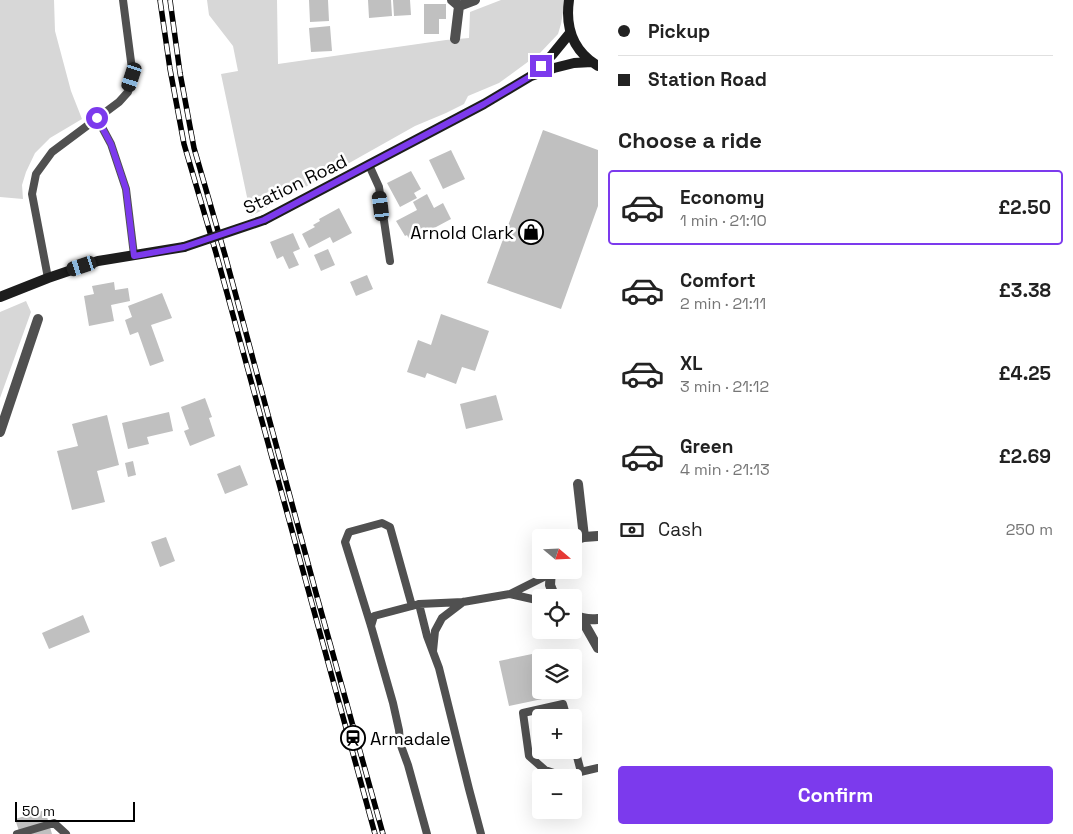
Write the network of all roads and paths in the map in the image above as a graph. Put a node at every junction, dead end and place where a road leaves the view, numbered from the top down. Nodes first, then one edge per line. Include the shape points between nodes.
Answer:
1 (123, 0) edge
2 (475, 0) edge
3 (569, 0) edge
4 (456, 3) edge
5 (570, 33) junction
6 (455, 39) dead end
7 (595, 64) edge
8 (531, 76) junction
9 (97, 118) junction
10 (369, 165) junction
11 (134, 256) junction
12 (390, 261) dead end
13 (48, 278) junction
14 (0, 297) edge
15 (38, 319) dead end
16 (0, 432) edge
17 (578, 484) dead end
18 (579, 529) edge
19 (598, 536) edge
20 (582, 538) edge
21 (537, 579) edge
22 (510, 594) junction
23 (532, 599) edge
24 (463, 602) junction
25 (416, 605) junction
26 (582, 618) edge
27 (598, 619) edge
28 (582, 624) edge
29 (371, 626) junction
30 (598, 648) edge
31 (433, 653) junction
32 (541, 709) edge
33 (564, 709) edge
34 (532, 711) edge
35 (532, 759) edge
36 (532, 759) edge
37 (598, 768) edge
38 (544, 769) edge
39 (582, 772) edge
40 (17, 834) edge
41 (66, 834) edge
42 (427, 834) edge
43 (481, 834) edge

1 - 9 lane via 132,77 128,92
2 - 4 street
3 - 5 main road
4 - 6 street
5 - 7 main road via 579,50
5 - 8 main road, Station Road
7 - 8 main road, Station Road via 574,63
8 - 10 main road, Station Road
9 - 11 lane via 111,144 126,189
9 - 13 lane via 52,152 36,174 32,194
10 - 11 main road, Station Road, bridge via 264,220 184,247
10 - 12 lane via 379,187
11 - 13 main road, Station Road via 98,262
13 - 14 main road, Station Road
15 - 16 street
17 - 18 street
19 - 20 street
21 - 22 lane
22 - 23 lane
22 - 24 lane
24 - 25 lane
24 - 31 lane via 442,618 435,631
25 - 29 lane via 374,616
25 - 29 lane via 390,527 382,524 349,532 345,542
25 - 31 lane
26 - 27 street
28 - 30 street
29 - 42 lane
31 - 43 lane
32 - 33 lane via 563,704
34 - 36 lane via 523,713
35 - 38 lane
37 - 39 lane
40 - 41 lane via 54,824

